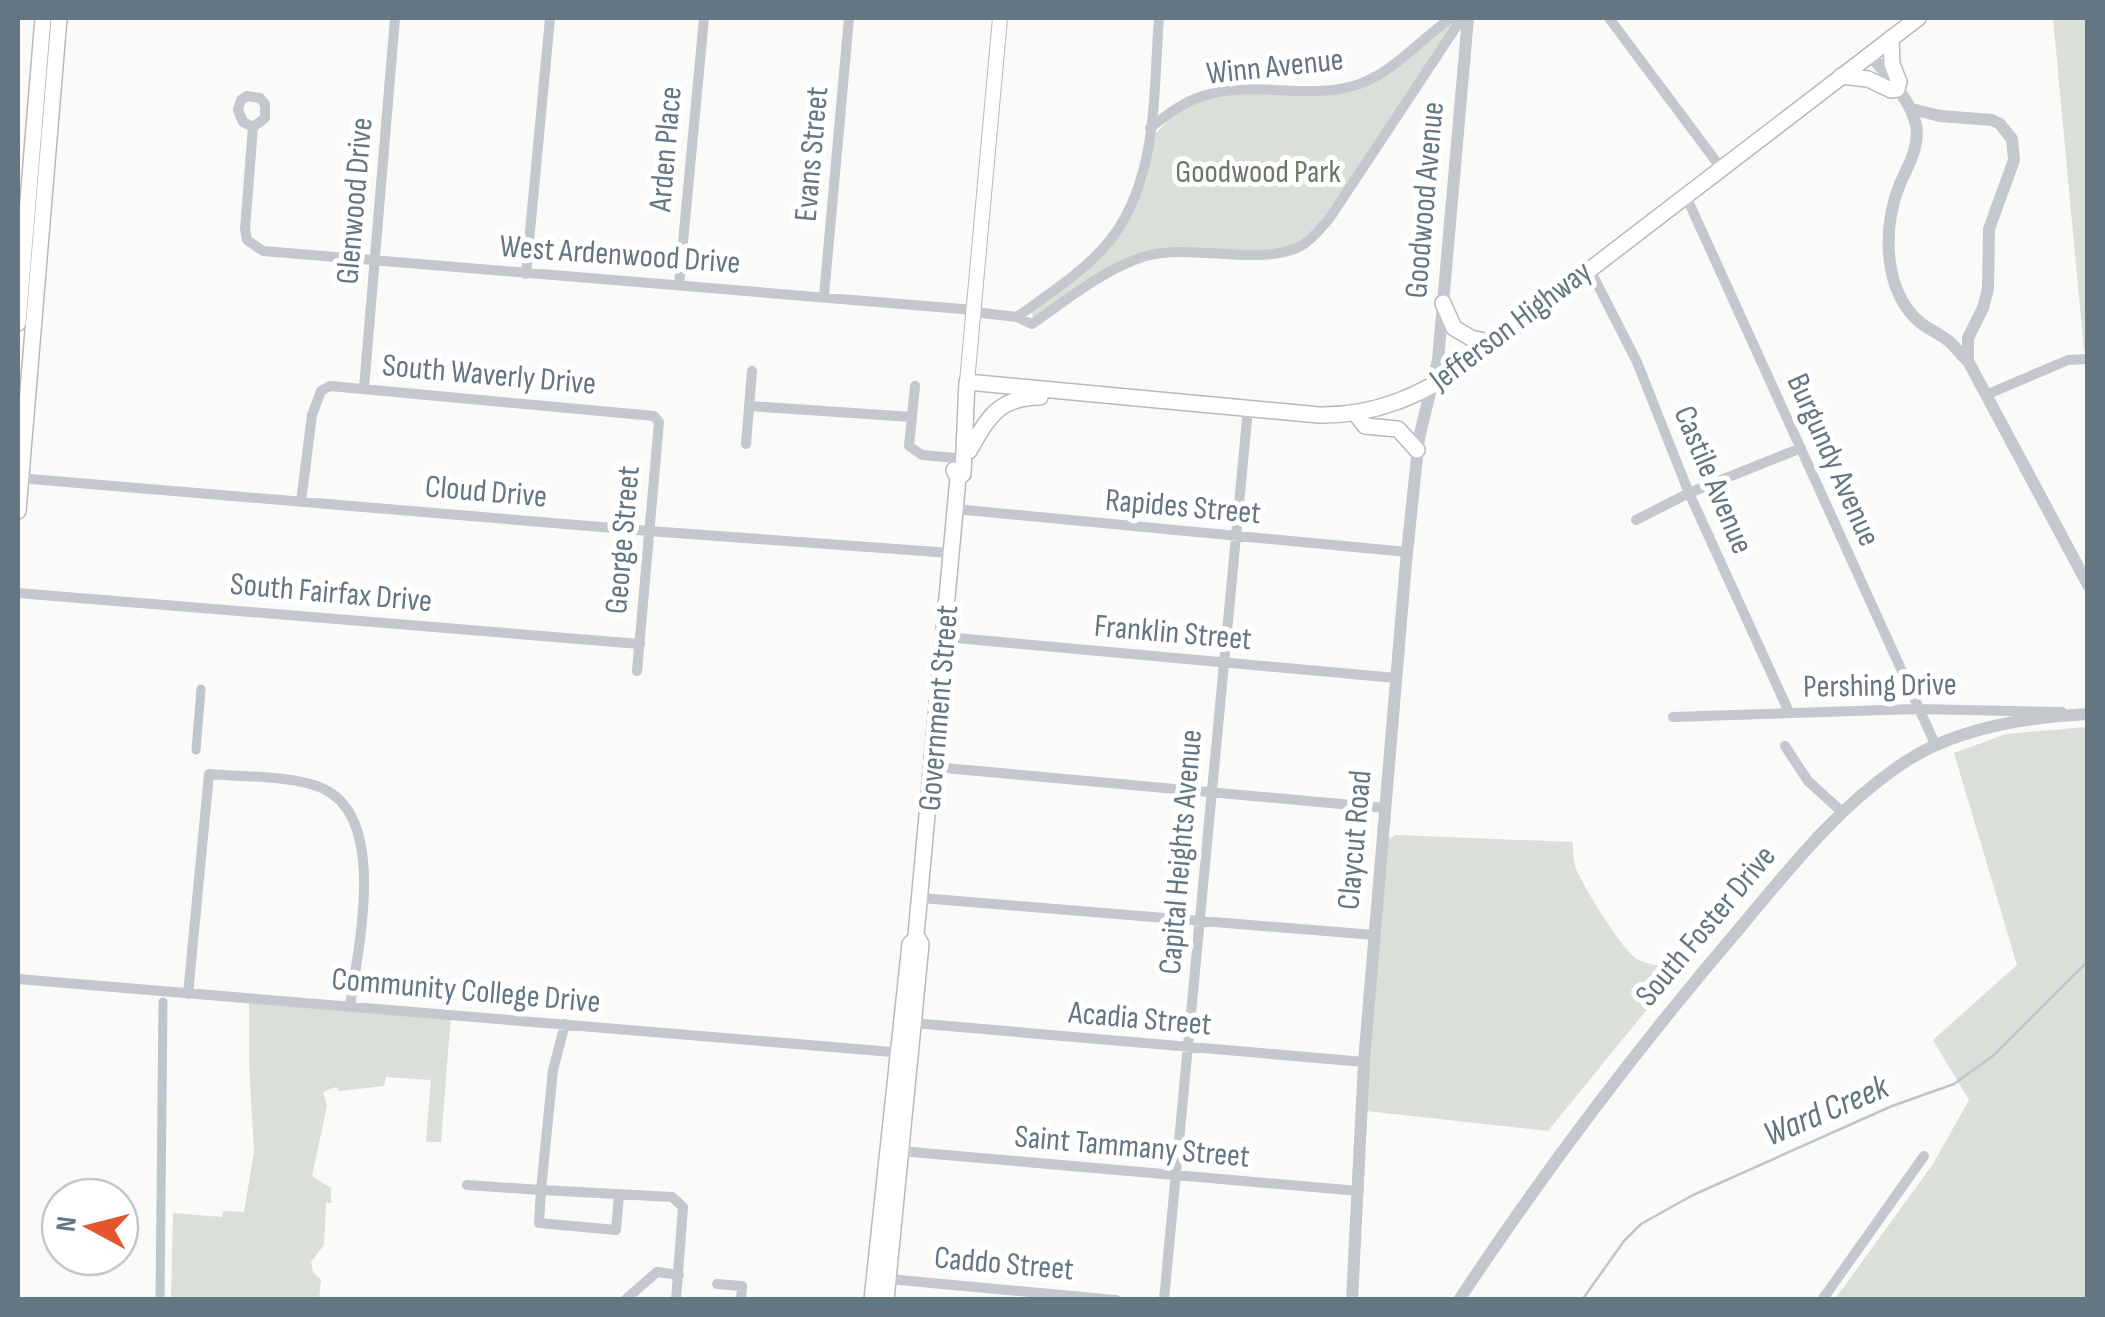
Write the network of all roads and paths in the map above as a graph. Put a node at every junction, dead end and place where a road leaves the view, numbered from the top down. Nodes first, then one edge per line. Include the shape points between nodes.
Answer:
1 (43, 18) edge
2 (59, 18) edge
3 (396, 18) edge
4 (550, 18) edge
5 (704, 18) edge
6 (849, 18) edge
7 (1000, 18) edge
8 (1159, 18) edge
9 (1452, 18) edge
10 (1465, 18) edge
11 (1609, 18) edge
12 (1918, 18) edge
13 (1891, 38) junction
14 (1870, 54) junction
15 (47, 75) junction
16 (1841, 76) junction
17 (1897, 89) junction
18 (1912, 109) junction
19 (254, 127) dead end
20 (1150, 128) junction
21 (1720, 168) junction
22 (1685, 194) junction
23 (376, 259) junction
24 (1589, 268) junction
25 (526, 274) junction
26 (678, 286) junction
27 (824, 296) junction
28 (1443, 303) junction
29 (974, 311) junction
30 (1017, 317) junction
31 (18, 323) edge
32 (1973, 326) junction
33 (1939, 335) junction
34 (1494, 343) junction
35 (2088, 359) edge
36 (1968, 361) junction
37 (752, 371) dead end
38 (967, 382) junction
39 (915, 386) dead end
40 (1432, 387) junction
41 (364, 388) junction
42 (1046, 390) junction
43 (1988, 394) junction
44 (749, 406) junction
45 (1248, 409) junction
46 (1356, 414) junction
47 (654, 416) joint
48 (912, 417) junction
49 (746, 444) dead end
50 (1801, 448) junction
51 (1418, 450) junction
52 (960, 457) junction
53 (19, 478) edge
54 (1689, 492) junction
55 (301, 502) junction
56 (955, 510) junction
57 (18, 511) edge
58 (1636, 520) dead end
59 (649, 531) junction
60 (1236, 536) junction
61 (951, 552) junction
62 (1407, 552) junction
63 (2088, 586) edge
64 (18, 593) edge
65 (945, 637) junction
66 (640, 644) junction
67 (1223, 663) junction
68 (637, 670) dead end
69 (1396, 678) junction
70 (1917, 710) junction
71 (1789, 712) junction
72 (2088, 714) edge
73 (1673, 717) dead end
74 (1785, 746) dead end
75 (1936, 746) junction
76 (934, 767) junction
77 (1212, 791) junction
78 (1385, 808) junction
79 (1841, 811) junction
80 (921, 898) junction
81 (1200, 920) junction
82 (1374, 935) junction
83 (916, 938) junction
84 (18, 979) edge
85 (906, 983) junction
86 (188, 994) junction
87 (350, 1007) junction
88 (913, 1023) junction
89 (565, 1024) junction
90 (1188, 1048) junction
91 (904, 1053) junction
92 (1364, 1062) junction
93 (900, 1151) junction
94 (1924, 1156) dead end
95 (1176, 1176) junction
96 (468, 1184) dead end
97 (541, 1190) junction
98 (1358, 1192) junction
99 (619, 1194) junction
100 (679, 1275) junction
101 (888, 1279) junction
102 (717, 1284) dead end
103 (625, 1300) edge
104 (676, 1300) edge
105 (741, 1300) edge
106 (872, 1300) edge
107 (886, 1300) edge
108 (1116, 1300) edge
109 (1164, 1300) edge
110 (1352, 1300) edge
111 (1459, 1300) edge
112 (1822, 1300) edge

1 - 15 main road
2 - 15 main road
3 - 23 street, Glenwood Drive
4 - 25 street
5 - 26 street, Arden Place
6 - 27 street, Evans Street
7 - 29 main road, Government Street
8 - 20 street
9 - 20 street, Winn Avenue via 1382,73 1353,87 1210,94
10 - 28 street, Goodwood Avenue
10 - 30 street, West Ardenwood Drive via 1329,219 1300,246 1145,257 1095,280 1032,324
11 - 21 street
12 - 13 main road, Jefferson Highway
13 - 14 main road, Jefferson Highway
13 - 17 main road
14 - 16 main road, Jefferson Highway
14 - 17 street
15 - 31 main road
15 - 53 main road
16 - 17 main road
16 - 21 main road, Jefferson Highway
17 - 18 street
18 - 32 street via 1992,120 2012,140 2012,170 1989,229 1986,300
18 - 33 street via 1916,145 1893,202 1888,241 1904,304
19 - 23 street, West Ardenwood Drive via 246,240 263,251
20 - 30 street via 1140,183 1115,233
21 - 22 main road, Jefferson Highway
22 - 24 main road, Jefferson Highway
22 - 50 street, Burgundy Avenue
23 - 25 street, West Ardenwood Drive
23 - 41 street, Glenwood Drive
24 - 34 main road, Jefferson Highway
24 - 54 street, Castile Avenue via 1637,362
25 - 26 street, West Ardenwood Drive
26 - 27 street, West Ardenwood Drive
27 - 29 street, West Ardenwood Drive
28 - 34 main road via 1454,328
28 - 40 street, Goodwood Avenue
29 - 30 street, West Ardenwood Drive
29 - 38 main road, Government Street
32 - 33 street
32 - 36 street
33 - 36 street
34 - 40 main road, Jefferson Highway
35 - 43 street via 2068,360
36 - 43 street
37 - 44 street
38 - 42 main road, Jefferson Highway
38 - 52 main road, Government Street
39 - 48 street
40 - 46 main road, Jefferson Highway
40 - 51 street, Claycut Road
41 - 47 street, South Waverly Drive
41 - 55 street, South Waverly Drive via 330,386 321,392
42 - 45 main road, Jefferson Highway
42 - 52 main road via 997,410
43 - 63 street
44 - 48 street
44 - 49 street
45 - 46 main road, Jefferson Highway
45 - 60 street, Capital Heights Avenue
46 - 51 main road via 1365,426 1398,429
47 - 59 street, George Street via 659,422
48 - 52 street via 909,446 922,456
50 - 54 street
50 - 70 street, Burgundy Avenue
51 - 62 street, Claycut Road
52 - 56 main road, Government Street
53 - 55 street, Cloud Drive
53 - 57 main road
54 - 58 street
54 - 71 street, Castile Avenue
55 - 59 street, Cloud Drive
56 - 60 street, Rapides Street
56 - 61 main road, Government Street
59 - 61 street, Cloud Drive
59 - 66 street, George Street
60 - 62 street, Rapides Street
60 - 67 street, Capital Heights Avenue
61 - 65 main road, Government Street
62 - 69 street, Claycut Road
64 - 66 street, South Fairfax Drive
65 - 67 street, Franklin Street
65 - 76 main road, Government Street
66 - 68 street, George Street
67 - 69 street, Franklin Street
67 - 77 street, Capital Heights Avenue
69 - 78 street, Claycut Road
70 - 71 street, Pershing Drive
70 - 72 street, Pershing Drive
70 - 75 street, Burgundy Avenue
71 - 73 street, Pershing Drive
72 - 75 street, South Foster Drive via 2016,722
74 - 79 street via 1808,781
75 - 79 street, South Foster Drive
76 - 77 street
76 - 80 main road, Government Street
77 - 78 street
77 - 81 street, Capital Heights Avenue
78 - 82 street, Claycut Road
79 - 111 street, South Foster Drive via 1600,1100
80 - 81 street
80 - 83 main road, Government Street
81 - 82 street
81 - 90 street, Capital Heights Avenue
82 - 92 street, Claycut Road
83 - 85 main road, Government Street
83 - 88 main road, Government Street via 921,944
84 - 86 street, Community College Drive
85 - 88 main road
85 - 91 main road, Government Street
86 - 87 street, Community College Drive
86 - 87 street via 209,774 323,788 349,812 358,828 364,876
87 - 89 street, Community College Drive
88 - 90 street, Acadia Street
88 - 91 main road, Government Street
89 - 91 street, Community College Drive
89 - 97 street via 553,1070
90 - 92 street, Acadia Street
90 - 95 street, Capital Heights Avenue
91 - 93 main road, Government Street
91 - 106 main road, Government Street
92 - 98 street, Claycut Road
93 - 95 street, Saint Tammany Street
93 - 101 main road, Government Street
94 - 112 street
95 - 98 street, Saint Tammany Street
95 - 109 street, Capital Heights Avenue
96 - 97 street
97 - 99 street
97 - 99 street via 538,1223 616,1230
98 - 110 street, Claycut Road
99 - 100 street via 672,1197 683,1208
100 - 103 street via 658,1272
100 - 104 street
101 - 107 main road, Government Street
101 - 108 street, Caddo Street
102 - 105 street via 742,1286

